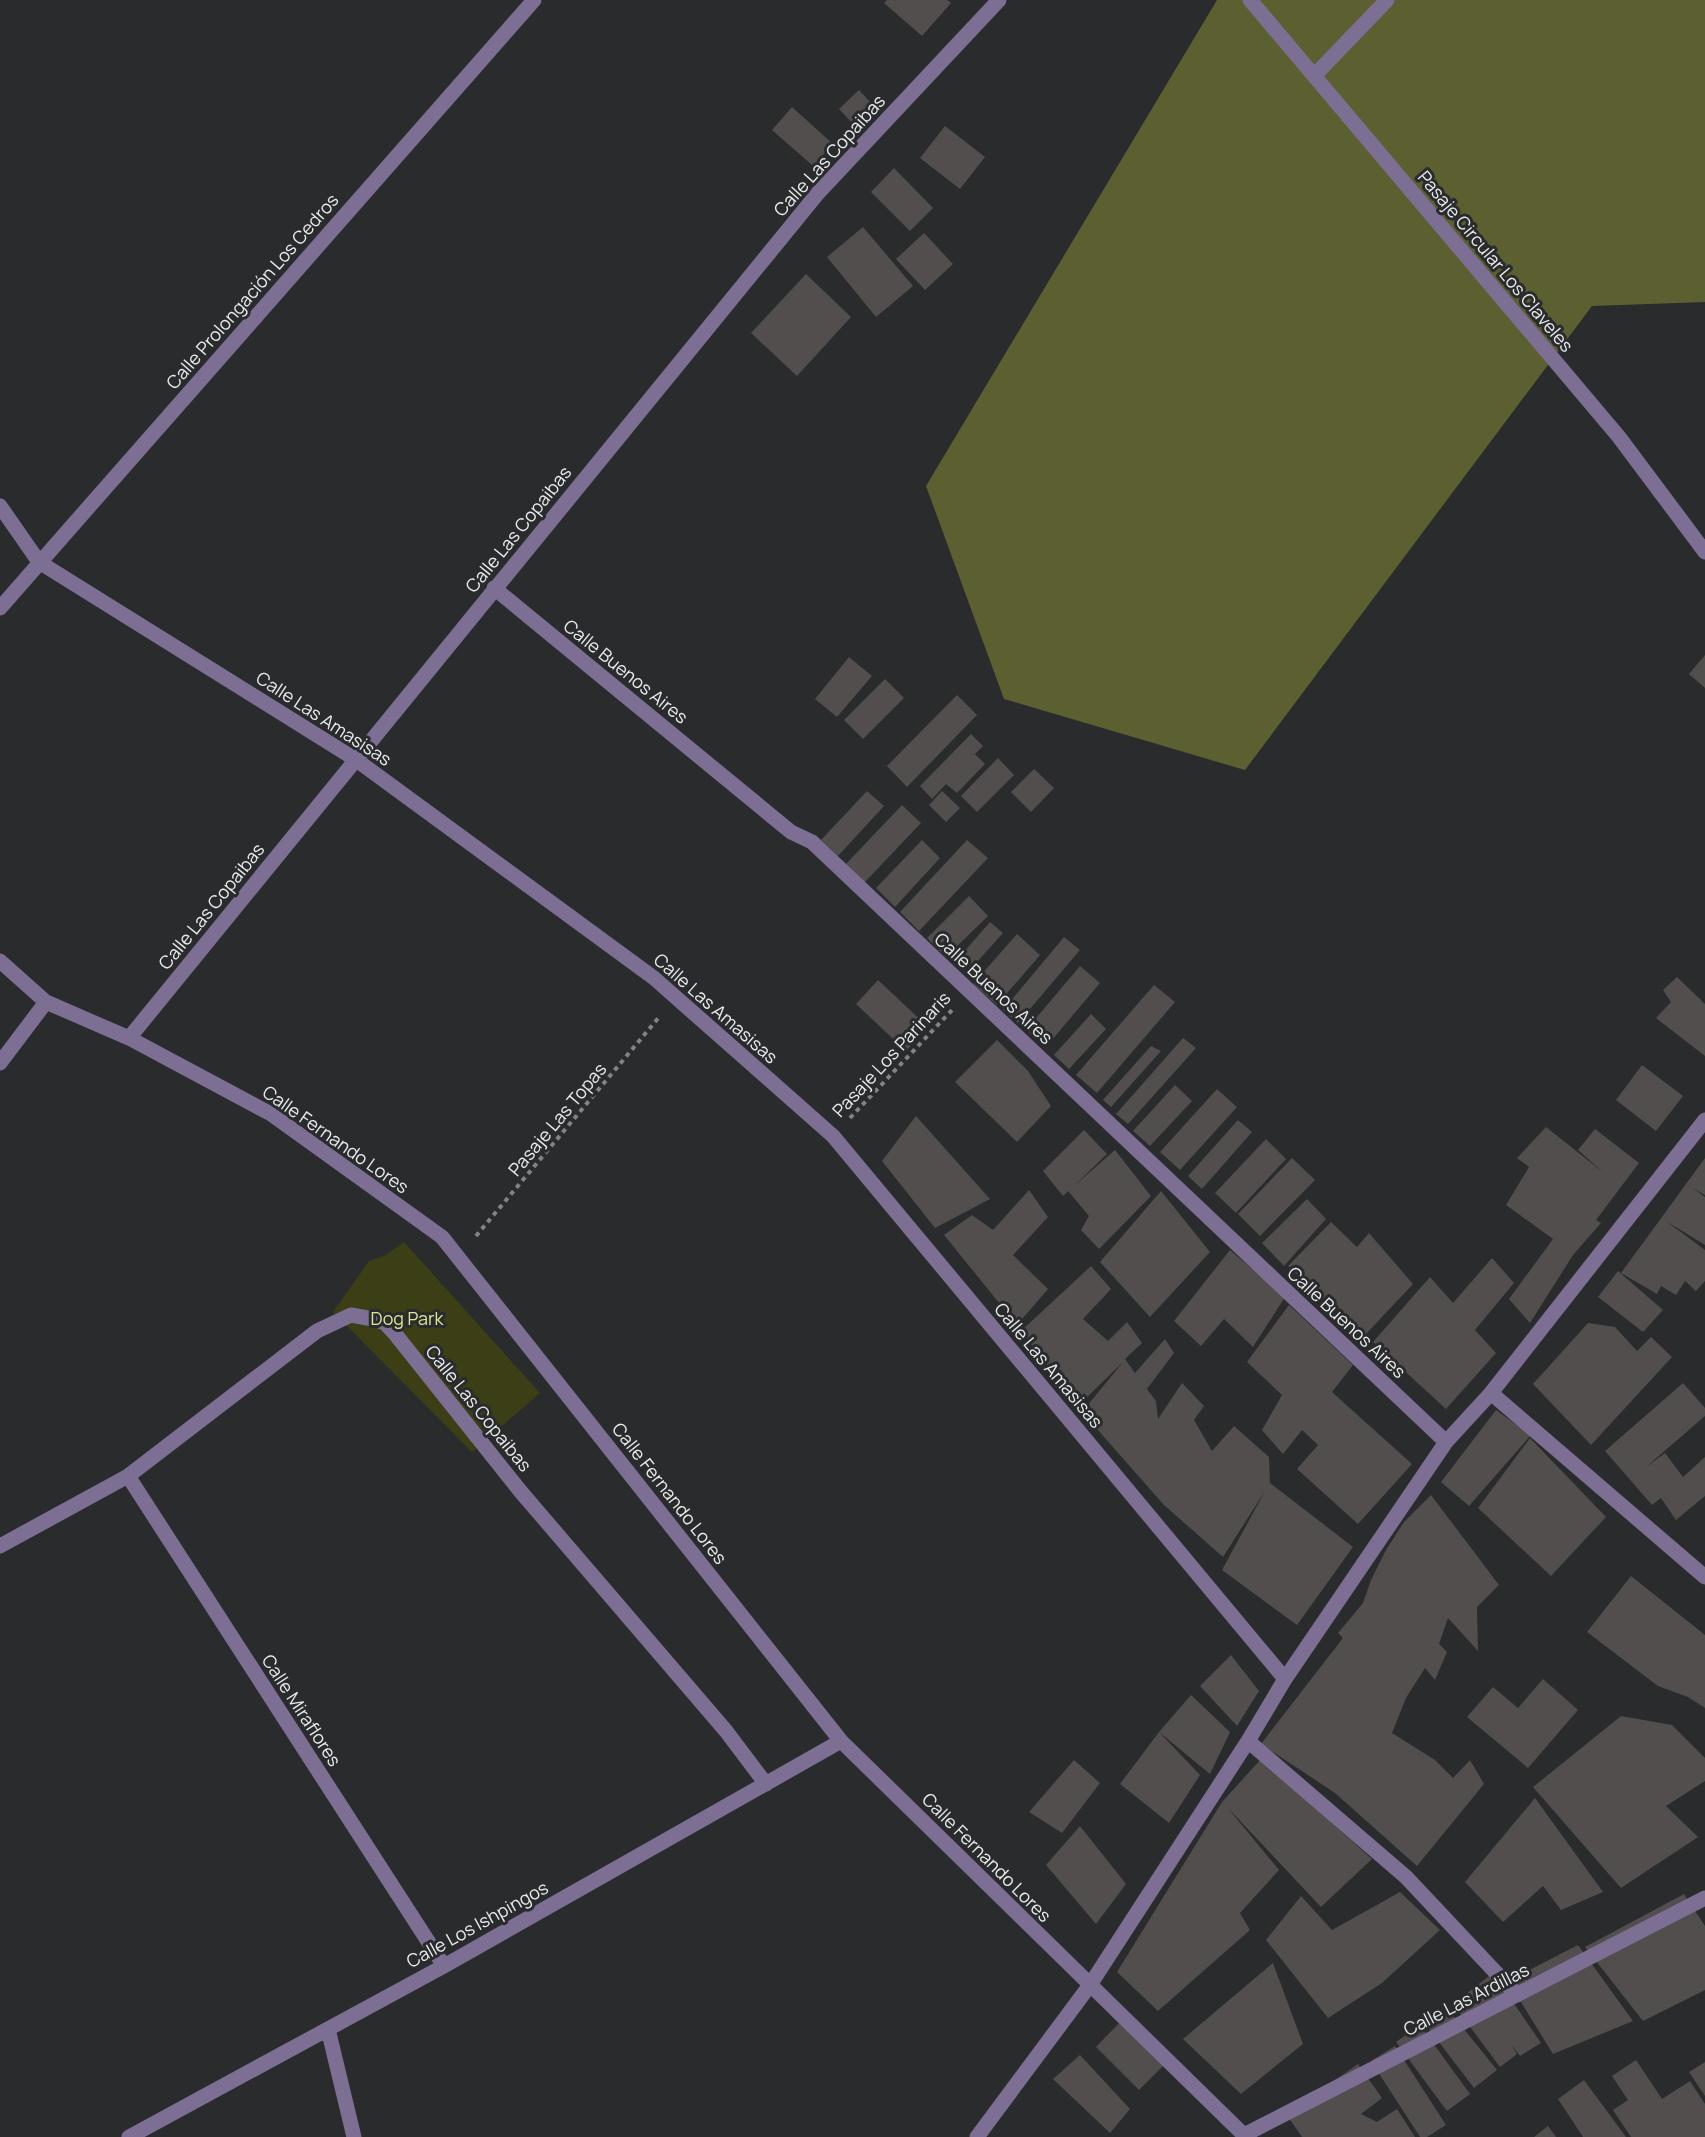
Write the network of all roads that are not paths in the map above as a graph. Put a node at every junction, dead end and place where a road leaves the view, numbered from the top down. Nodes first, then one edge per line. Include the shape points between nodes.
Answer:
1 (534, 0) edge
2 (999, 0) edge
3 (1250, 0) edge
4 (1387, 0) edge
5 (1314, 76) junction
6 (0, 506) edge
7 (1705, 552) edge
8 (39, 562) junction
9 (494, 588) junction
10 (0, 608) edge
11 (355, 759) junction
12 (0, 961) edge
13 (46, 1002) junction
14 (129, 1038) junction
15 (0, 1063) edge
16 (1705, 1120) edge
17 (1491, 1393) junction
18 (1446, 1442) junction
19 (128, 1476) junction
20 (0, 1546) edge
21 (1705, 1577) edge
22 (1285, 1679) junction
23 (841, 1741) junction
24 (1248, 1741) junction
25 (766, 1784) junction
26 (1705, 1898) edge
27 (444, 1966) junction
28 (1089, 1985) junction
29 (1517, 1995) junction
30 (328, 2029) junction
31 (1245, 2136) edge
32 (129, 2137) edge
33 (354, 2137) edge
34 (977, 2137) edge

1 - 8 street, Calle Prolongación Los Cedros
2 - 9 street, Calle Las Copaibas via 818,193
3 - 5 street, Pasaje Circular Los Claveles
4 - 5 street
5 - 7 street, Pasaje Circular Los Claveles via 1619,436
6 - 8 street, Calle Las Amasisas
8 - 10 street, Calle Prolongación Los Cedros
8 - 11 street, Calle Las Amasisas
9 - 11 street, Calle Las Copaibas
9 - 18 street, Calle Buenos Aires via 791,831 812,842
11 - 14 street, Calle Las Copaibas
11 - 22 street, Calle Las Amasisas via 654,978 833,1136
12 - 13 street, Calle Fernando Lores
13 - 14 street, Calle Fernando Lores
13 - 15 street
14 - 23 street, Calle Fernando Lores via 271,1114 442,1237
16 - 17 street
17 - 18 street
17 - 21 street
18 - 22 street
19 - 20 street, Calle Las Copaibas
19 - 25 street, Calle Las Copaibas via 317,1331 351,1315 385,1323
19 - 27 street, Calle Miraflores
22 - 24 street
23 - 25 street, Calle Los Ishpingos
23 - 28 street, Calle Fernando Lores
24 - 28 street
24 - 29 street via 1406,1877
25 - 27 street, Calle Los Ishpingos
26 - 29 street, Calle Las Ardillas
27 - 30 street, Calle Los Ishpingos
28 - 31 street, Calle Fernando Lores
28 - 34 street
29 - 31 street, Calle Las Ardillas
30 - 32 street, Calle Los Ishpingos
30 - 33 street

